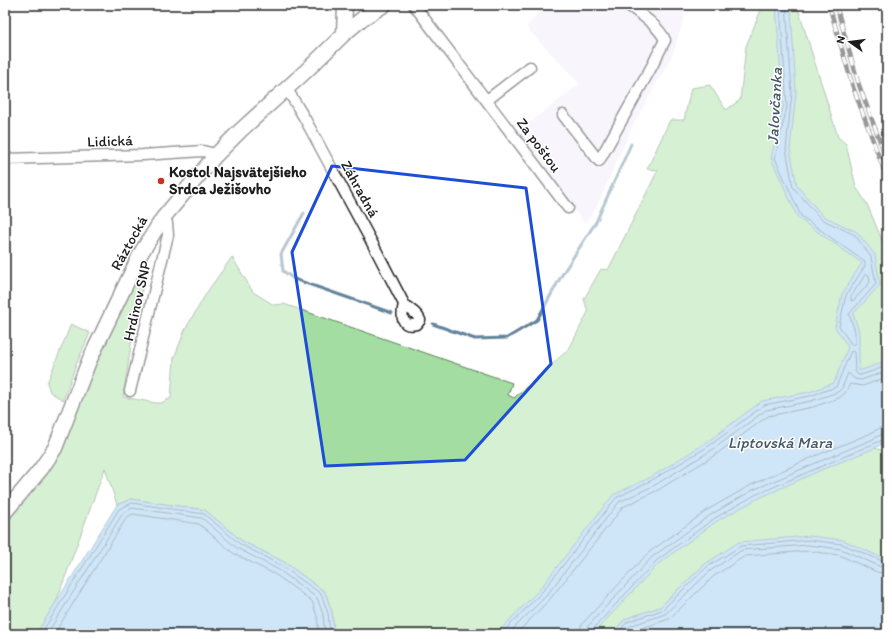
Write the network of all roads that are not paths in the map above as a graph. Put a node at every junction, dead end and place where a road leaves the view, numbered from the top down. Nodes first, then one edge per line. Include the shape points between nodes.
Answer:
1 (344, 5) edge
2 (351, 5) edge
3 (382, 5) edge
4 (414, 5) edge
5 (628, 5) edge
6 (363, 18) junction
7 (344, 34) junction
8 (530, 67) dead end
9 (287, 89) junction
10 (486, 100) junction
11 (563, 115) dead end
12 (215, 156) junction
13 (5, 159) edge
14 (568, 208) dead end
15 (163, 218) junction
16 (404, 304) dead end
17 (130, 391) dead end
18 (5, 512) edge

1 - 7 main road
2 - 6 main road
3 - 6 main road, Ráztocká
4 - 10 street, Za poštou
5 - 11 street via 661,33 665,40 599,161
6 - 7 main road, Ráztocká
7 - 9 main road, Ráztocká
8 - 10 street
9 - 12 main road, Ráztocká via 257,114
9 - 16 street, Záhradná
10 - 14 street, Za poštou
12 - 13 street, Lidická via 204,151
12 - 15 main road, Ráztocká
15 - 17 street, Hrdinov SNP via 168,235
15 - 18 main road, Ráztocká via 141,253 89,361 55,448

